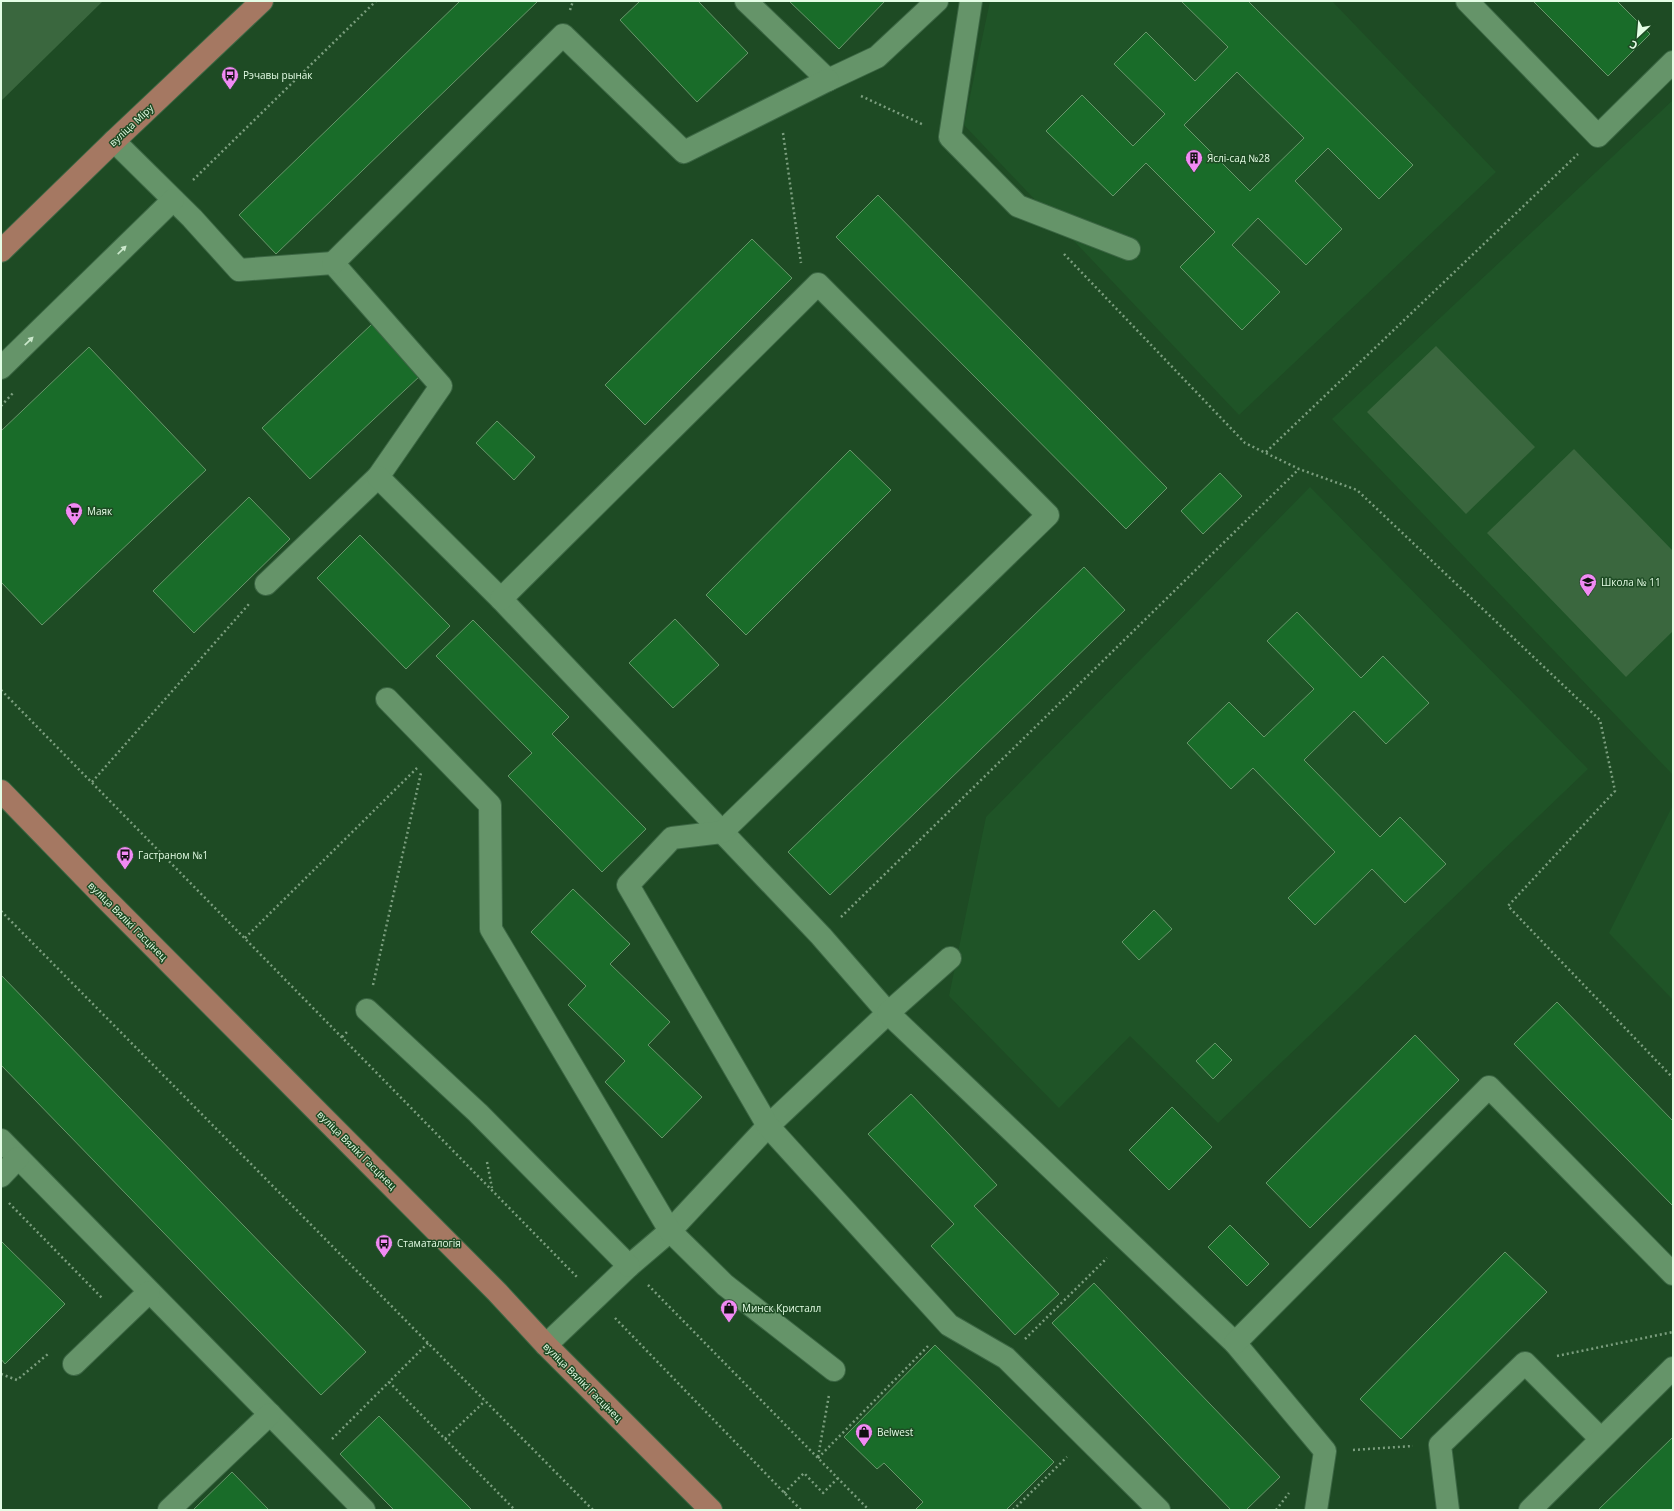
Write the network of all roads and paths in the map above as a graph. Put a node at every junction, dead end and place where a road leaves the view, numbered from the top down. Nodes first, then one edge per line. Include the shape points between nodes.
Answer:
1 (262, 1) edge
2 (376, 1) edge
3 (746, 1) edge
4 (937, 1) edge
5 (971, 1) edge
6 (1467, 1) edge
7 (1673, 62) edge
8 (828, 80) junction
9 (779, 105) junction
10 (1598, 136) junction
11 (950, 137) junction
12 (114, 140) junction
13 (173, 200) junction
14 (1129, 249) dead end
15 (1, 251) edge
16 (1062, 253) dead end
17 (333, 263) junction
18 (805, 297) junction
19 (1, 368) edge
20 (1266, 452) junction
21 (1299, 468) junction
22 (378, 477) junction
23 (266, 584) joint
24 (501, 599) junction
25 (1, 690) edge
26 (387, 698) dead end
27 (430, 756) junction
28 (92, 782) junction
29 (1, 791) edge
30 (722, 832) junction
31 (1, 911) edge
32 (821, 936) junction
33 (245, 938) junction
34 (950, 958) dead end
35 (367, 1010) junction
36 (888, 1013) junction
37 (342, 1036) junction
38 (1673, 1078) edge
39 (768, 1126) junction
40 (1, 1140) edge
41 (18, 1158) junction
42 (1, 1176) edge
43 (5, 1199) dead end
44 (670, 1231) junction
45 (1126, 1239) junction
46 (629, 1266) junction
47 (1673, 1274) edge
48 (149, 1292) junction
49 (596, 1298) junction
50 (122, 1318) junction
51 (949, 1325) junction
52 (1673, 1332) edge
53 (428, 1343) junction
54 (1235, 1343) junction
55 (546, 1345) junction
56 (1006, 1358) junction
57 (43, 1359) dead end
58 (1525, 1363) junction
59 (74, 1364) dead end
60 (1673, 1368) edge
61 (834, 1370) joint
62 (1, 1374) edge
63 (389, 1382) junction
64 (485, 1401) junction
65 (270, 1414) junction
66 (1086, 1437) junction
67 (1600, 1438) junction
68 (445, 1439) junction
69 (313, 1458) junction
70 (818, 1458) junction
71 (838, 1478) junction
72 (784, 1493) junction
73 (169, 1510) edge
74 (364, 1510) edge
75 (515, 1510) edge
76 (593, 1510) edge
77 (712, 1510) edge
78 (801, 1510) edge
79 (869, 1510) edge
80 (1013, 1510) edge
81 (1159, 1510) edge
82 (1316, 1510) edge
83 (1448, 1510) edge
84 (1530, 1510) edge

1 - 12 main road, вуліца Міру
2 - 13 path
3 - 8 lane
4 - 8 lane via 877,57
5 - 11 lane
6 - 10 lane
7 - 10 lane
8 - 9 lane
8 - 11 path
9 - 17 lane via 684,152 562,35
9 - 18 path
10 - 20 path
11 - 14 lane via 1018,206
12 - 13 lane
12 - 15 main road, вуліца Міру
13 - 17 lane via 239,270
19 -> 13 lane
16 - 20 path via 1245,443
17 - 22 lane via 441,386
18 - 24 lane
18 - 30 lane via 818,284 1048,515
20 - 21 path
21 - 32 path
21 - 38 path via 1358,490 1600,720 1615,791 1508,906
22 - 23 lane
22 - 24 lane
23 - 28 path
24 - 30 lane
25 - 28 path
26 - 27 lane
27 - 33 path
27 - 35 path
27 - 44 lane via 490,805 491,929
28 - 33 path
29 - 55 main road, вуліца Вялікі Гасцінец via 470,1264
30 - 32 lane
30 - 39 lane via 672,838 628,886
31 - 53 path
32 - 36 lane
33 - 37 path
34 - 36 lane
35 - 37 path
35 - 46 lane via 478,1113
36 - 39 lane
36 - 45 lane
37 - 49 path
39 - 44 lane
39 - 51 lane
40 - 41 lane
41 - 42 lane
41 - 48 lane
43 - 50 path
44 - 46 lane
44 - 61 lane via 725,1285
45 - 54 lane
45 - 56 path
46 - 49 lane
46 - 70 path
47 - 54 lane via 1489,1087
48 - 50 lane
48 - 65 lane
49 - 55 lane
49 - 72 path
50 - 59 lane
51 - 56 lane
51 - 70 path
52 - 58 path
53 - 63 path
53 - 64 path
54 - 82 lane via 1325,1451
55 - 77 main road, вуліца Вялікі Гасцінец
56 - 66 lane
57 - 62 path via 17,1380
58 - 67 lane
58 - 83 lane via 1440,1445
60 - 67 lane
61 - 70 path
63 - 68 path
63 - 69 path
64 - 68 path
64 - 76 path
65 - 69 lane
65 - 73 lane
66 - 80 path
66 - 81 lane
67 - 84 lane
68 - 75 path
69 - 74 lane
70 - 71 path
71 - 72 path via 823,1493 804,1473
71 - 79 path
72 - 78 path

